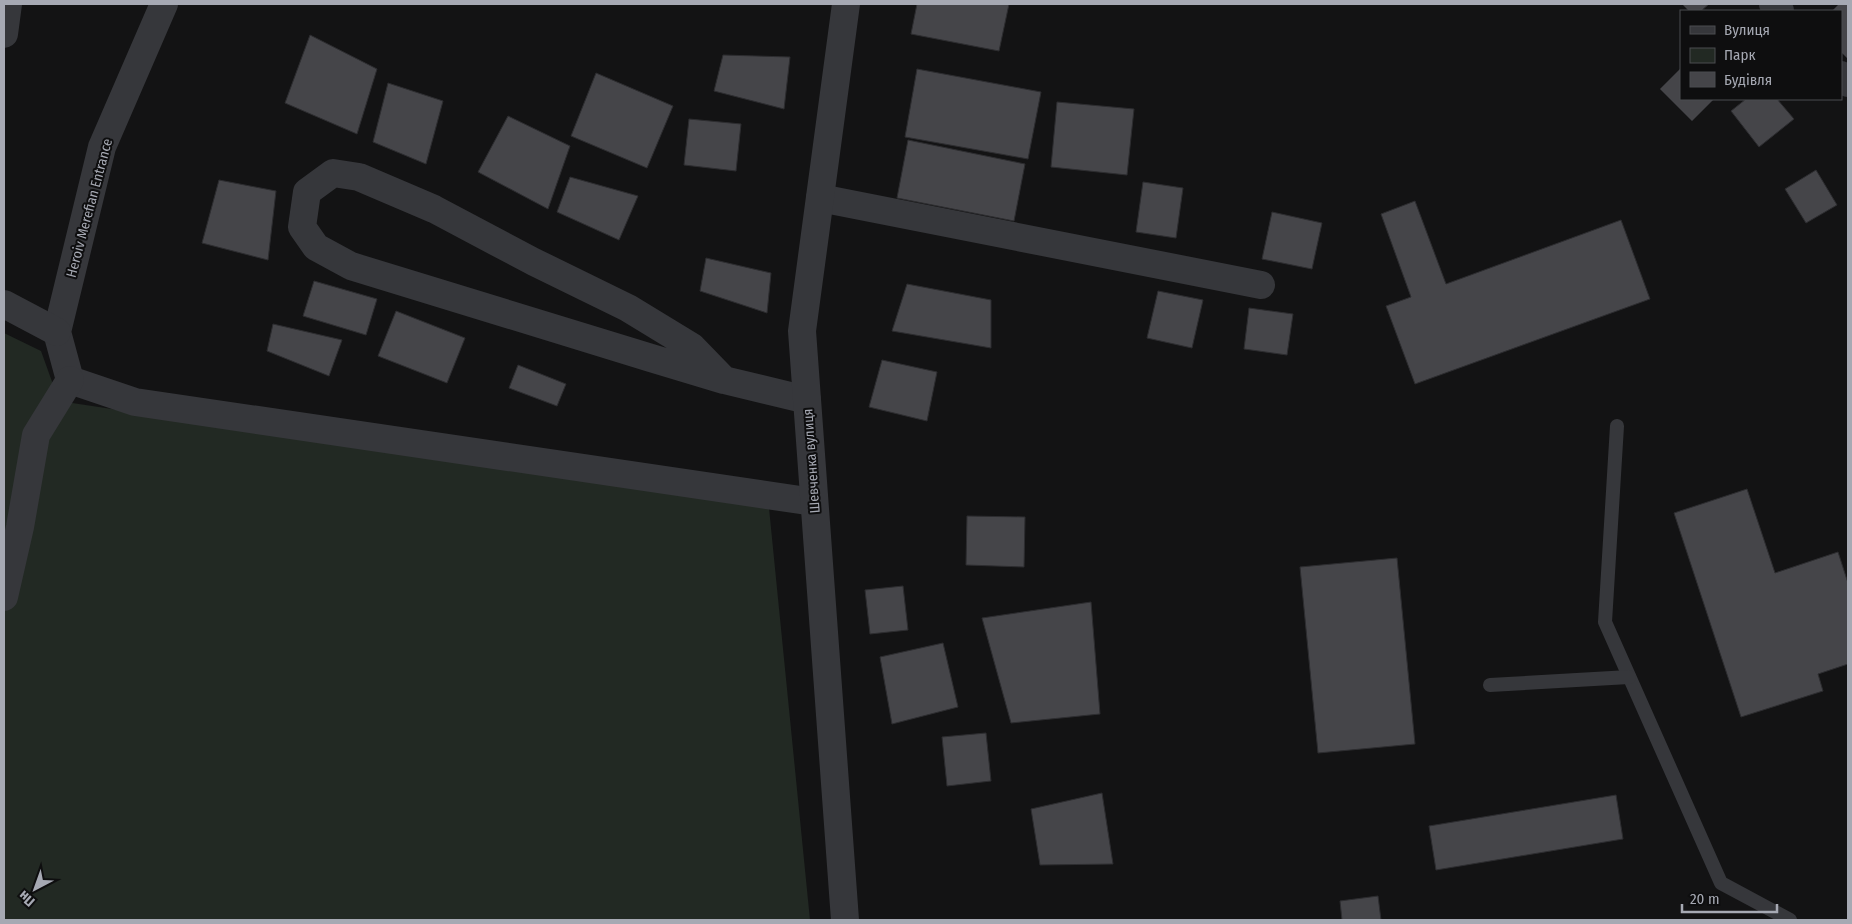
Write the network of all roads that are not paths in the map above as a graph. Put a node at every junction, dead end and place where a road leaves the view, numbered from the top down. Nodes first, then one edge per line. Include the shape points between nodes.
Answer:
1 (8, 4) edge
2 (164, 4) edge
3 (846, 4) edge
4 (4, 34) edge
5 (820, 198) junction
6 (1261, 285) dead end
7 (4, 304) edge
8 (57, 332) junction
9 (70, 380) junction
10 (724, 380) junction
11 (807, 400) junction
12 (1617, 426) dead end
13 (814, 502) junction
14 (4, 597) edge
15 (1629, 677) junction
16 (1490, 685) dead end
17 (845, 920) edge
18 (1790, 920) edge

1 - 4 street
2 - 8 street, Heroiv Merefian Entrance via 102,147
3 - 5 street, Шевченка вулиця
5 - 6 street
5 - 11 street, Шевченка вулиця via 802,331
7 - 8 street
8 - 9 street
9 - 13 street via 135,402
9 - 14 street via 36,435
10 - 10 street via 351,266 316,247 302,226 307,192 333,174 359,177 434,209 628,308 692,347
10 - 11 street
11 - 13 street, Шевченка вулиця
12 - 15 lane via 1605,622
13 - 17 street, Шевченка вулиця
15 - 16 lane
15 - 18 lane via 1721,883

